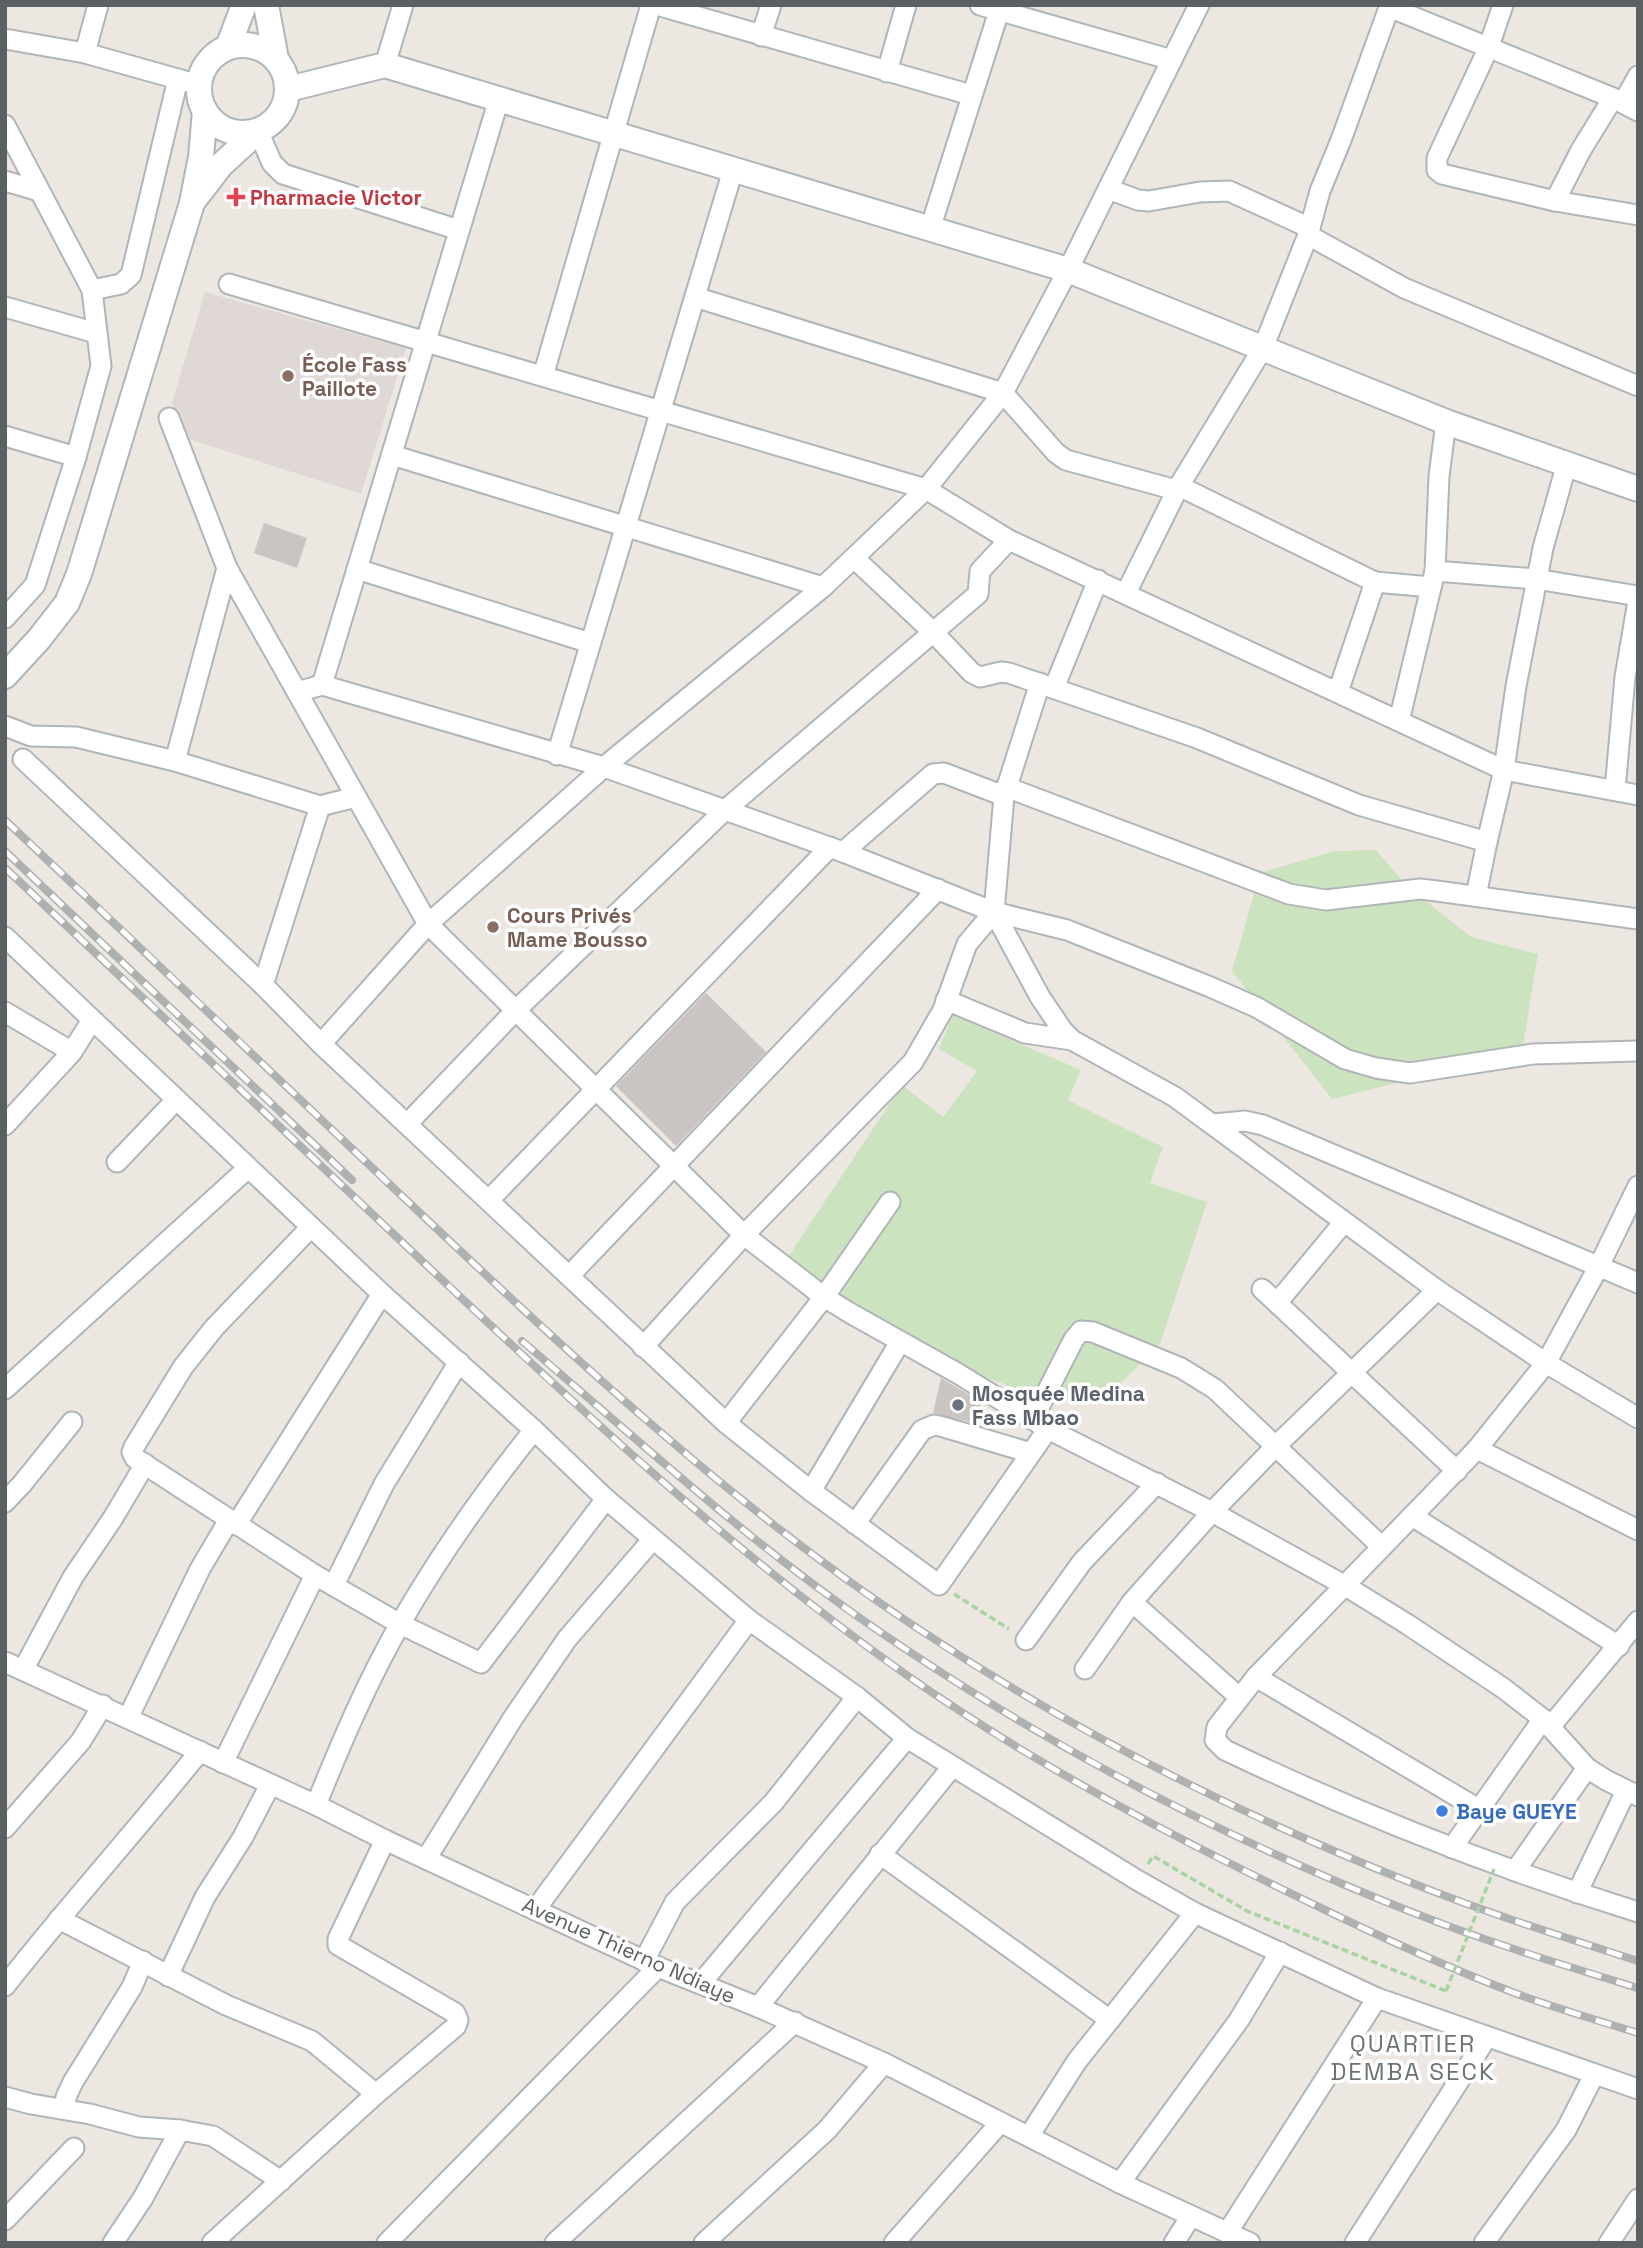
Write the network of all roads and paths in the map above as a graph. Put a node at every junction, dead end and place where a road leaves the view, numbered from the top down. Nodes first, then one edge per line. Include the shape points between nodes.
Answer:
1 (98, 5) edge
2 (244, 5) edge
3 (266, 5) edge
4 (403, 5) edge
5 (651, 5) edge
6 (657, 5) edge
7 (771, 5) edge
8 (906, 5) edge
9 (980, 5) edge
10 (1199, 5) edge
11 (1503, 5) edge
12 (1390, 6) edge
13 (999, 11) junction
14 (761, 36) junction
15 (5, 39) edge
16 (228, 47) junction
17 (1488, 49) junction
18 (85, 53) junction
19 (276, 59) junction
20 (1172, 60) junction
21 (385, 65) junction
22 (887, 72) junction
23 (1638, 76) edge
24 (188, 82) junction
25 (288, 89) junction
26 (971, 95) junction
27 (499, 100) junction
28 (1624, 104) edge
29 (205, 111) junction
30 (5, 125) edge
31 (258, 131) junction
32 (614, 134) junction
33 (733, 170) junction
34 (5, 181) edge
35 (1108, 188) junction
36 (39, 191) junction
37 (1555, 201) junction
38 (192, 203) junction
39 (1638, 215) edge
40 (930, 229) junction
41 (459, 230) junction
42 (1309, 232) junction
43 (1068, 270) junction
44 (229, 284) dead end
45 (92, 290) junction
46 (695, 297) junction
47 (5, 307) edge
48 (96, 333) junction
49 (426, 342) junction
50 (1263, 348) junction
51 (542, 376) junction
52 (1638, 386) edge
53 (1003, 393) junction
54 (660, 411) junction
55 (169, 418) dead end
56 (1446, 422) junction
57 (5, 436) edge
58 (392, 455) junction
59 (76, 457) junction
60 (1567, 463) junction
61 (1177, 488) junction
62 (926, 489) junction
63 (1638, 489) edge
64 (625, 526) junction
65 (1009, 540) junction
66 (854, 558) junction
67 (227, 568) junction
68 (358, 569) junction
69 (1433, 579) junction
70 (1536, 579) junction
71 (1098, 580) junction
72 (1375, 582) junction
73 (823, 587) junction
74 (1126, 593) junction
75 (1638, 598) edge
76 (5, 618) edge
77 (933, 632) junction
78 (590, 643) junction
79 (5, 677) edge
80 (322, 685) junction
81 (1047, 686) junction
82 (297, 692) junction
83 (1338, 692) junction
84 (1399, 721) junction
85 (5, 726) edge
86 (557, 755) junction
87 (23, 760) dead end
88 (175, 761) junction
89 (604, 767) junction
90 (1504, 770) junction
91 (1615, 790) junction
92 (1005, 791) junction
93 (1638, 795) edge
94 (356, 797) junction
95 (320, 806) junction
96 (725, 810) junction
97 (1487, 842) junction
98 (837, 850) junction
99 (938, 889) junction
100 (1476, 896) junction
101 (994, 912) junction
102 (1638, 919) edge
103 (428, 924) junction
104 (5, 937) edge
105 (263, 985) junction
106 (946, 1000) junction
107 (516, 1010) junction
108 (5, 1012) edge
109 (92, 1020) junction
110 (1072, 1040) junction
111 (321, 1044) junction
112 (72, 1052) junction
113 (1638, 1052) edge
114 (596, 1090) junction
115 (176, 1100) junction
116 (408, 1123) junction
117 (1214, 1124) junction
118 (5, 1125) edge
119 (117, 1162) dead end
120 (672, 1167) junction
121 (248, 1168) junction
122 (1638, 1186) edge
123 (489, 1200) junction
124 (890, 1202) dead end
125 (1344, 1222) junction
126 (311, 1227) junction
127 (744, 1236) junction
128 (1599, 1265) junction
129 (569, 1275) junction
130 (1638, 1283) edge
131 (1262, 1289) dead end
132 (1437, 1290) junction
133 (382, 1294) junction
134 (824, 1297) junction
135 (1277, 1303) junction
136 (900, 1342) junction
137 (643, 1347) junction
138 (459, 1362) junction
139 (1546, 1363) junction
140 (1353, 1372) junction
141 (5, 1389) edge
142 (1638, 1418) edge
143 (72, 1422) dead end
144 (726, 1423) junction
145 (1041, 1424) junction
146 (534, 1430) junction
147 (1276, 1446) junction
148 (1477, 1449) junction
149 (1031, 1454) junction
150 (145, 1464) junction
151 (1457, 1471) junction
152 (1157, 1483) junction
153 (811, 1491) junction
154 (606, 1499) junction
155 (5, 1502) edge
156 (1212, 1512) junction
157 (1412, 1516) junction
158 (232, 1523) junction
159 (855, 1524) junction
160 (1638, 1531) edge
161 (653, 1539) junction
162 (1381, 1546) junction
163 (315, 1574) junction
164 (334, 1585) junction
165 (1344, 1585) junction
166 (939, 1586) junction
167 (1132, 1602) junction
168 (748, 1620) junction
169 (1638, 1621) edge
170 (400, 1624) junction
171 (1026, 1640) joint
172 (1619, 1646) junction
173 (14, 1666) edge
174 (1085, 1669) dead end
175 (1256, 1677) junction
176 (857, 1697) junction
177 (1239, 1697) junction
178 (103, 1705) junction
179 (128, 1718) junction
180 (1547, 1723) junction
181 (907, 1738) junction
182 (201, 1751) junction
183 (223, 1763) junction
184 (952, 1767) junction
185 (1587, 1768) junction
186 (270, 1785) junction
187 (1632, 1794) edge
188 (316, 1804) junction
189 (1480, 1810) junction
190 (5, 1828) edge
191 (385, 1840) junction
192 (1452, 1848) junction
193 (880, 1854) junction
194 (426, 1859) junction
195 (1494, 1869) dead end
196 (1515, 1871) junction
197 (1137, 1880) junction
198 (1577, 1893) junction
199 (536, 1910) junction
200 (1638, 1912) edge
201 (1195, 1913) junction
202 (59, 1919) junction
203 (1280, 1952) junction
204 (143, 1961) junction
205 (651, 1964) junction
206 (168, 1976) junction
207 (701, 1983) junction
208 (5, 1986) edge
209 (1377, 1998) junction
210 (758, 2007) junction
211 (1110, 2020) junction
212 (795, 2022) junction
213 (1487, 2037) junction
214 (884, 2063) junction
215 (1594, 2075) junction
216 (1638, 2089) edge
217 (376, 2094) junction
218 (5, 2097) edge
219 (65, 2109) junction
220 (1000, 2123) junction
221 (180, 2130) junction
222 (1029, 2136) junction
223 (74, 2148) dead end
224 (281, 2181) junction
225 (1120, 2183) junction
226 (1638, 2199) edge
227 (1191, 2216) junction
228 (5, 2220) edge
229 (1227, 2233) junction
230 (113, 2243) edge
231 (212, 2243) edge
232 (387, 2243) edge
233 (555, 2243) edge
234 (704, 2243) edge
235 (894, 2243) edge
236 (1174, 2243) edge
237 (1250, 2243) edge
238 (1355, 2243) edge
239 (1484, 2243) edge
240 (1609, 2243) edge

1 - 18 street
2 - 16 street
3 - 19 street
4 - 21 street
5 - 32 street
6 - 14 street
7 - 14 street
8 - 22 street
9 - 13 street
10 - 20 street
11 - 17 street
12 - 17 street
12 - 42 street
13 - 20 street
13 - 26 street
14 - 22 street
15 - 18 street
16 - 19 street via 258,47
16 - 24 street
17 - 28 street
17 - 37 street via 1437,158 1437,170
18 - 24 street
19 - 25 street
20 - 35 street
21 - 25 street
21 - 27 street
22 - 26 street
23 - 28 street
24 - 29 street
24 - 45 street via 131,275 121,284
25 - 31 street via 282,110
26 - 40 street
27 - 32 street
27 - 41 street
28 - 37 street via 1581,150
29 - 31 street via 226,130
29 - 38 street
30 - 36 street
31 - 38 street via 221,165
31 - 41 street via 272,163 283,174
32 - 33 street
32 - 51 street
33 - 40 street
33 - 46 street
34 - 36 street
35 - 42 street via 1149,201 1229,191
35 - 43 street
36 - 45 street
37 - 39 street
38 - 79 street via 79,574 66,603
40 - 43 street
41 - 49 street
42 - 50 street
42 - 52 street via 1404,288
43 - 50 street
43 - 53 street
44 - 49 street
45 - 48 street
46 - 53 street
46 - 54 street
47 - 48 street
48 - 59 street via 101,366
49 - 51 street
49 - 58 street
50 - 56 street
50 - 61 street
51 - 54 street
53 - 61 street via 1066,460
53 - 62 street
54 - 62 street
54 - 64 street
55 - 67 street
56 - 60 street
56 - 69 street
57 - 59 street
58 - 64 street
58 - 68 street
59 - 76 street via 35,585
60 - 63 street
60 - 70 street
61 - 72 street
61 - 74 street
62 - 65 street
62 - 66 street
64 - 73 street
64 - 78 street
65 - 71 street
65 - 77 street via 980,571 978,594
66 - 73 street
66 - 77 street
67 - 82 street
67 - 88 street
68 - 78 street
68 - 80 street
69 - 70 street
69 - 72 street
69 - 84 street
70 - 75 street
70 - 90 street
71 - 74 street
71 - 81 street
72 - 83 street
73 - 89 street
74 - 83 street
75 - 91 street via 1625,677
77 - 81 street via 972,673 986,677 1009,673
77 - 96 street
78 - 86 street
80 - 82 street
80 - 86 street
81 - 92 street
81 - 97 street via 1197,738 1359,805
82 - 94 street
83 - 84 street
84 - 90 street
85 - 88 street via 31,736 76,737
86 - 89 street
87 - 105 street
88 - 95 street
89 - 96 street
89 - 103 street
90 - 91 street
90 - 97 street
91 - 93 street
92 - 98 street via 944,773 933,774
92 - 100 street via 1289,894 1326,900 1420,889
92 - 101 street
94 - 95 street
94 - 103 street
95 - 105 street
96 - 98 street
96 - 107 street
97 - 100 street
98 - 99 street
98 - 114 street
99 - 101 street
99 - 120 street
100 - 102 street
101 - 106 street via 967,944
101 - 110 street via 1040,998
101 - 113 street via 1067,930 1208,986 1256,1007 1345,1059 1376,1068 1410,1073 1533,1054
103 - 107 street
103 - 111 street
104 - 109 street
105 - 111 street
106 - 110 street via 1025,1033
106 - 127 street via 913,1062
107 - 114 street
107 - 116 street
108 - 112 street
109 - 112 street
109 - 115 street
110 - 117 street
111 - 116 street
112 - 118 street
114 - 120 street
114 - 123 street
115 - 119 street
115 - 121 street
116 - 123 street
117 - 125 street
117 - 128 street via 1245,1121 1263,1125
120 - 127 street
120 - 129 street
121 - 126 street
121 - 141 street
122 - 128 street
123 - 129 street
124 - 134 street
125 - 132 street
125 - 135 street
126 - 133 street
126 - 150 street via 183,1367 132,1452
127 - 134 street
127 - 137 street
128 - 130 street
128 - 139 street
129 - 137 street
131 - 135 street
132 - 139 street
132 - 140 street
133 - 138 street
133 - 158 street
134 - 136 street
134 - 144 street
135 - 140 street
136 - 145 street
136 - 153 street
137 - 144 street
138 - 146 street
138 - 164 street via 384,1484
139 - 142 street
139 - 148 street
140 - 147 street
140 - 151 street
143 - 155 street
144 - 153 street
145 - 147 street via 1074,1339 1082,1331 1093,1332 1200,1379
145 - 149 street
145 - 152 street
146 - 154 street
146 - 170 street via 481,1496
147 - 156 street
147 - 162 street
148 - 151 street
148 - 160 street
149 - 159 street via 927,1426
149 - 166 street
150 - 158 street
150 - 173 street
151 - 157 street
152 - 156 street
152 - 171 street via 1082,1562
153 - 159 street
154 - 161 street
154 - 170 street via 481,1663
156 - 165 street
156 - 167 street
157 - 162 street
157 - 172 street
158 - 163 street
158 - 179 street via 200,1569
159 - 166 street
161 - 168 street
161 - 194 street via 567,1639
162 - 165 street
163 - 164 street
163 - 183 street
164 - 170 street
165 - 175 street
165 - 180 street via 1455,1656
166 - 171 path
167 - 174 street
167 - 177 street
168 - 176 street
168 - 199 street
169 - 172 street
170 - 188 street via 349,1725
172 - 180 street
173 - 178 street, Avenue Thierno Ndiaye
175 - 177 street
175 - 189 street
176 - 181 street
176 - 205 street via 773,1803 676,1902
177 - 192 street via 1217,1727 1215,1740 1225,1750
178 - 179 street, Avenue Thierno Ndiaye
178 - 190 street via 81,1741
179 - 182 street, Avenue Thierno Ndiaye
180 - 185 street
180 - 189 street
181 - 184 street
181 - 207 street
182 - 183 street, Avenue Thierno Ndiaye
182 - 202 street
183 - 186 street, Avenue Thierno Ndiaye
184 - 193 street
184 - 197 street
185 - 187 street
185 - 196 street
186 - 188 street, Avenue Thierno Ndiaye
186 - 206 street via 205,1898
187 - 198 street
188 - 191 street, Avenue Thierno Ndiaye
189 - 192 street
191 - 194 street, Avenue Thierno Ndiaye
191 - 217 street via 338,1945 449,2008 458,2020
192 - 196 street
193 - 210 street
193 - 211 street
194 - 199 street, Avenue Thierno Ndiaye
195 - 197 path, bridge via 1446,1991 1247,1911 1153,1856
196 - 198 street
197 - 201 street
198 - 200 street
199 - 205 street, Avenue Thierno Ndiaye
201 - 203 street
201 - 211 street
202 - 204 street
202 - 208 street
203 - 209 street
203 - 225 street via 1239,2020
204 - 206 street
204 - 219 street via 73,2082
205 - 207 street, Avenue Thierno Ndiaye
205 - 232 street
206 - 217 street via 312,2041
207 - 210 street, Avenue Thierno Ndiaye
209 - 213 street
209 - 229 street
210 - 212 street, Avenue Thierno Ndiaye
211 - 222 street via 1063,2081
212 - 214 street, Avenue Thierno Ndiaye
212 - 233 street
213 - 215 street
213 - 238 street
214 - 220 street, Avenue Thierno Ndiaye
214 - 234 street via 827,2130
215 - 216 street
215 - 239 street via 1566,2130
217 - 224 street
218 - 219 street
219 - 221 street via 139,2127
220 - 222 street, Avenue Thierno Ndiaye
220 - 235 street
221 - 224 street via 213,2136
221 - 230 street
222 - 225 street, Avenue Thierno Ndiaye
223 - 228 street
224 - 231 street
225 - 227 street, Avenue Thierno Ndiaye
226 - 240 street
227 - 229 street, Avenue Thierno Ndiaye
227 - 236 street
229 - 237 street, Avenue Thierno Ndiaye

